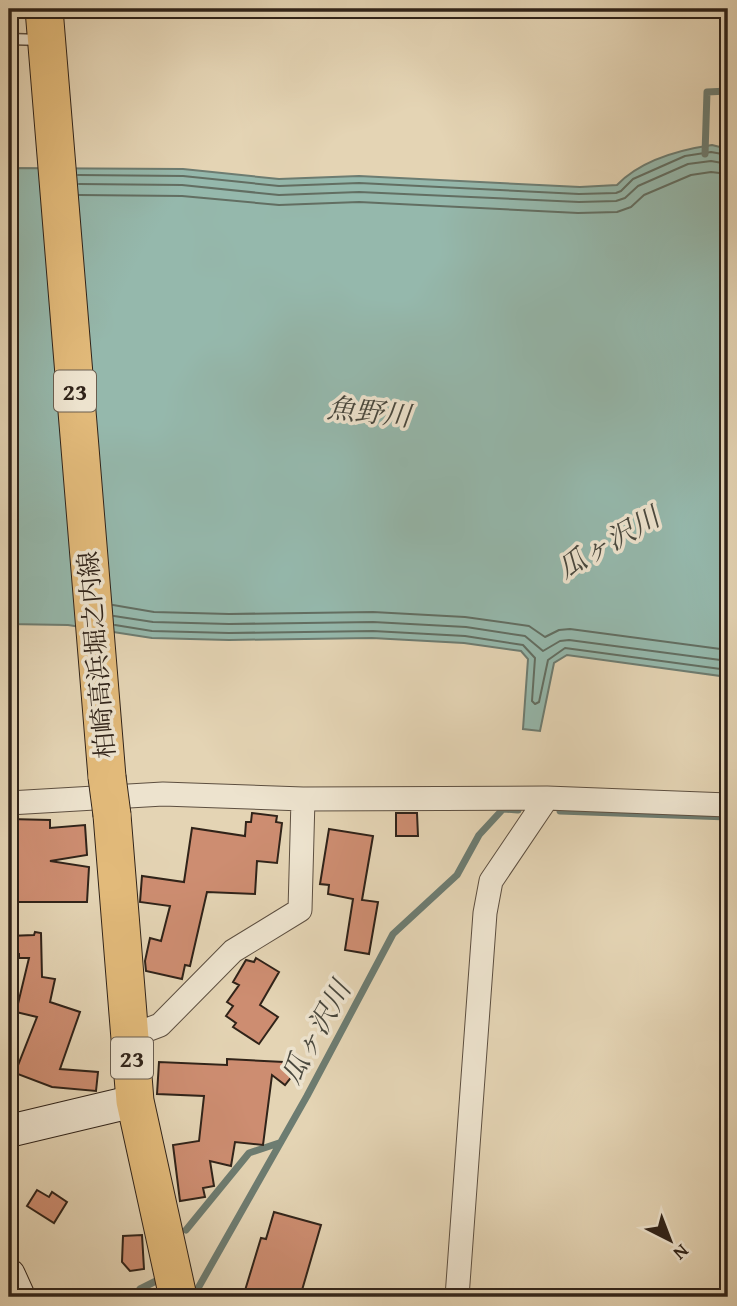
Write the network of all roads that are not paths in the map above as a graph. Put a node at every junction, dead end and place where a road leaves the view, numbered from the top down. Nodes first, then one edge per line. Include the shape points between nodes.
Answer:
1 (46, 32) edge
2 (9, 40) edge
3 (547, 798) junction
4 (303, 799) junction
5 (9, 803) edge
6 (728, 805) edge
7 (131, 1037) junction
8 (135, 1101) junction
9 (9, 1130) edge
10 (9, 1275) edge
11 (19, 1297) edge
12 (178, 1297) edge
13 (457, 1297) edge

1 - 2 lane
1 - 7 main road, 柏崎高浜堀之内線 / 23, bridge
3 - 4 street
3 - 6 street
3 - 13 street via 491,881 485,913
4 - 5 street via 163,794
4 - 7 street via 300,910 233,951 160,1025
7 - 8 main road, 柏崎高浜堀之内線 / 23
8 - 9 street
8 - 12 main road, 柏崎高浜堀之内線 / 23
10 - 11 street

